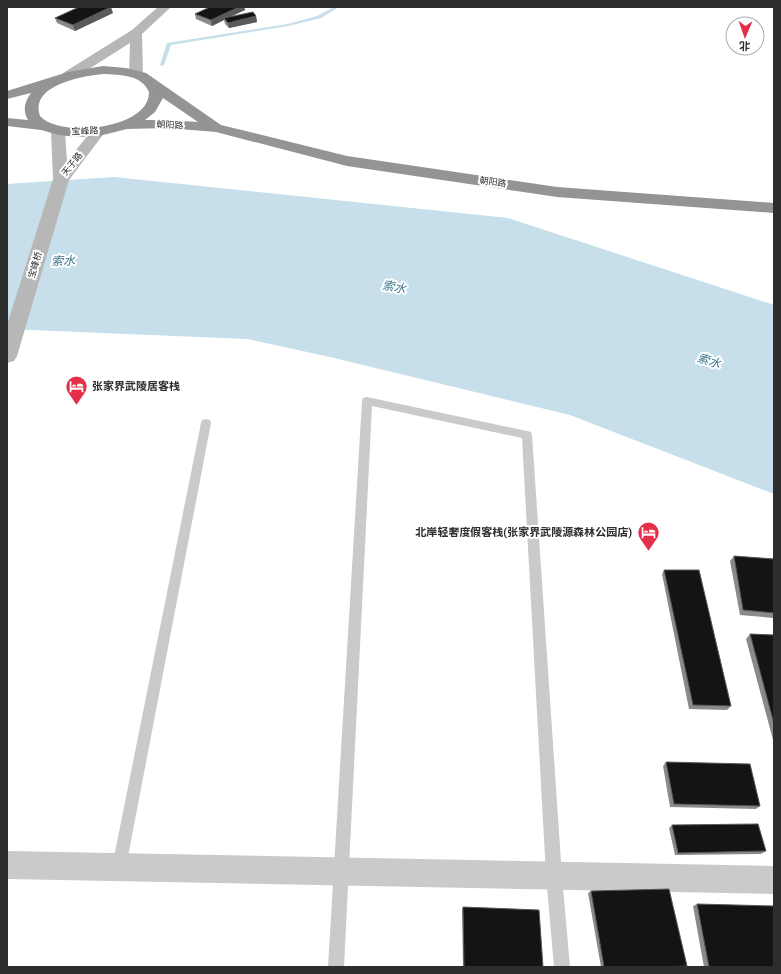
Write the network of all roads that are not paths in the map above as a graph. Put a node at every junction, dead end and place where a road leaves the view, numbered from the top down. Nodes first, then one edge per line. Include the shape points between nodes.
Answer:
1 (165, 7) edge
2 (136, 33) junction
3 (136, 74) junction
4 (68, 76) junction
5 (53, 83) junction
6 (154, 86) junction
7 (7, 95) edge
8 (7, 122) edge
9 (125, 125) junction
10 (44, 126) junction
11 (216, 128) junction
12 (58, 131) junction
13 (98, 132) junction
14 (61, 178) junction
15 (774, 208) edge
16 (8, 354) edge
17 (206, 423) dead end
18 (7, 865) edge
19 (119, 868) junction
20 (341, 872) junction
21 (554, 876) junction
22 (774, 880) edge
23 (336, 967) edge
24 (562, 967) edge

1 - 2 main road
2 - 3 main road
2 - 4 main road
3 - 4 highway via 103,70
3 - 6 highway
4 - 5 highway
5 - 7 highway
5 - 10 highway via 33,100 31,109 34,118
6 - 9 highway, 宝峰路 via 155,102 149,110
6 - 11 highway, 朝阳路
8 - 10 highway
9 - 11 highway, 朝阳路 via 167,124
9 - 13 highway, 宝峰路
10 - 12 highway, 宝峰路
11 - 15 highway, 朝阳路 via 347,161 557,192
12 - 13 highway, 宝峰路
12 - 14 main road, 天子路
13 - 14 main road, 天子路
14 - 16 main road, 宝峰桥
17 - 19 lane
18 - 19 street
19 - 20 street
20 - 21 street
20 - 21 lane via 367,401 527,435
20 - 23 lane
21 - 22 street
21 - 24 lane

